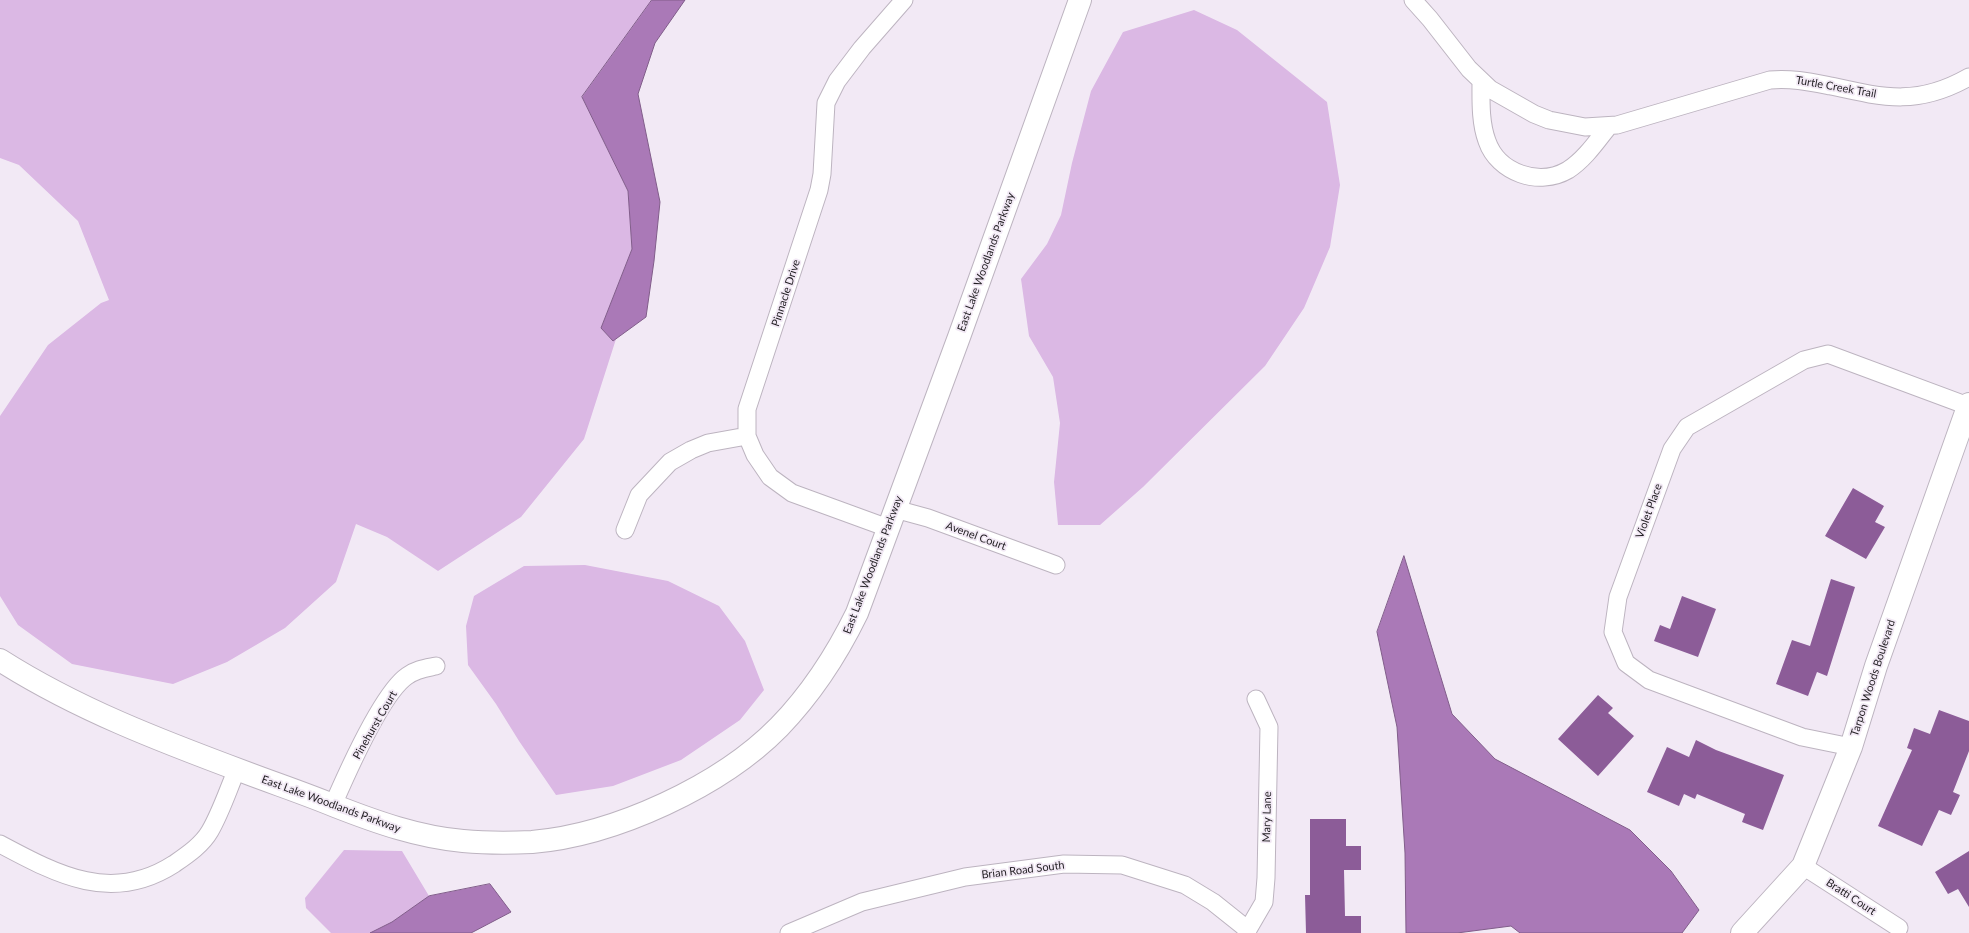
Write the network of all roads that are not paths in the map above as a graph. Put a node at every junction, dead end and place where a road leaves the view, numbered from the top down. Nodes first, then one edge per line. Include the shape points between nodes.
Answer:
1 (904, 0) edge
2 (1080, 0) edge
3 (1413, 0) edge
4 (1969, 77) edge
5 (1482, 81) junction
6 (1609, 126) junction
7 (1969, 405) edge
8 (747, 436) junction
9 (891, 518) junction
10 (625, 530) dead end
11 (1056, 564) dead end
12 (0, 660) edge
13 (436, 666) dead end
14 (1256, 699) dead end
15 (1851, 747) junction
16 (237, 769) junction
17 (332, 805) junction
18 (0, 844) edge
19 (1803, 866) junction
20 (1899, 928) dead end
21 (1247, 932) edge
22 (790, 933) edge
23 (1742, 933) edge

1 - 8 street, Pinnacle Drive via 837,81 826,103 819,190 747,409
2 - 9 street, East Lake Woodlands Parkway
3 - 5 street, Turtle Creek Trail via 1469,69
4 - 6 street, Turtle Creek Trail via 1933,94 1900,97 1785,78 1743,87
5 - 6 street, Turtle Creek Trail via 1501,96 1549,120 1585,127
5 - 6 street via 1484,130 1491,152 1511,169 1527,177 1553,176 1567,170 1591,149
7 - 15 street, Tarpon Woods Boulevard via 1876,666
7 - 15 street, Violet Place via 1828,354 1804,360 1687,427 1672,449 1618,597 1612,632 1626,663 1649,680 1802,737
8 - 9 street, Pinnacle Drive via 755,455 770,477 792,493
8 - 10 street via 708,443 670,462 639,495
9 - 11 street, Avenel Court via 928,518
9 - 17 street, East Lake Woodlands Parkway via 857,613 834,656 809,691 779,727 748,754 684,795 645,814 570,835 533,842 463,841 437,837 389,827
12 - 16 street, East Lake Woodlands Parkway via 87,709
13 - 17 street, Pinehurst Court via 419,669 399,684 365,739
14 - 21 street, Mary Lane via 1269,727 1266,878 1264,902
15 - 19 street, Tarpon Woods Boulevard
16 - 17 street, East Lake Woodlands Parkway
16 - 18 street via 210,831 199,845 167,869 137,880 105,884 80,880 27,859
19 - 20 street, Bratti Court
19 - 23 street, Tarpon Woods Boulevard
21 - 22 street, Brian Road South via 1213,902 1185,885 1122,865 1064,864 965,877 870,900

